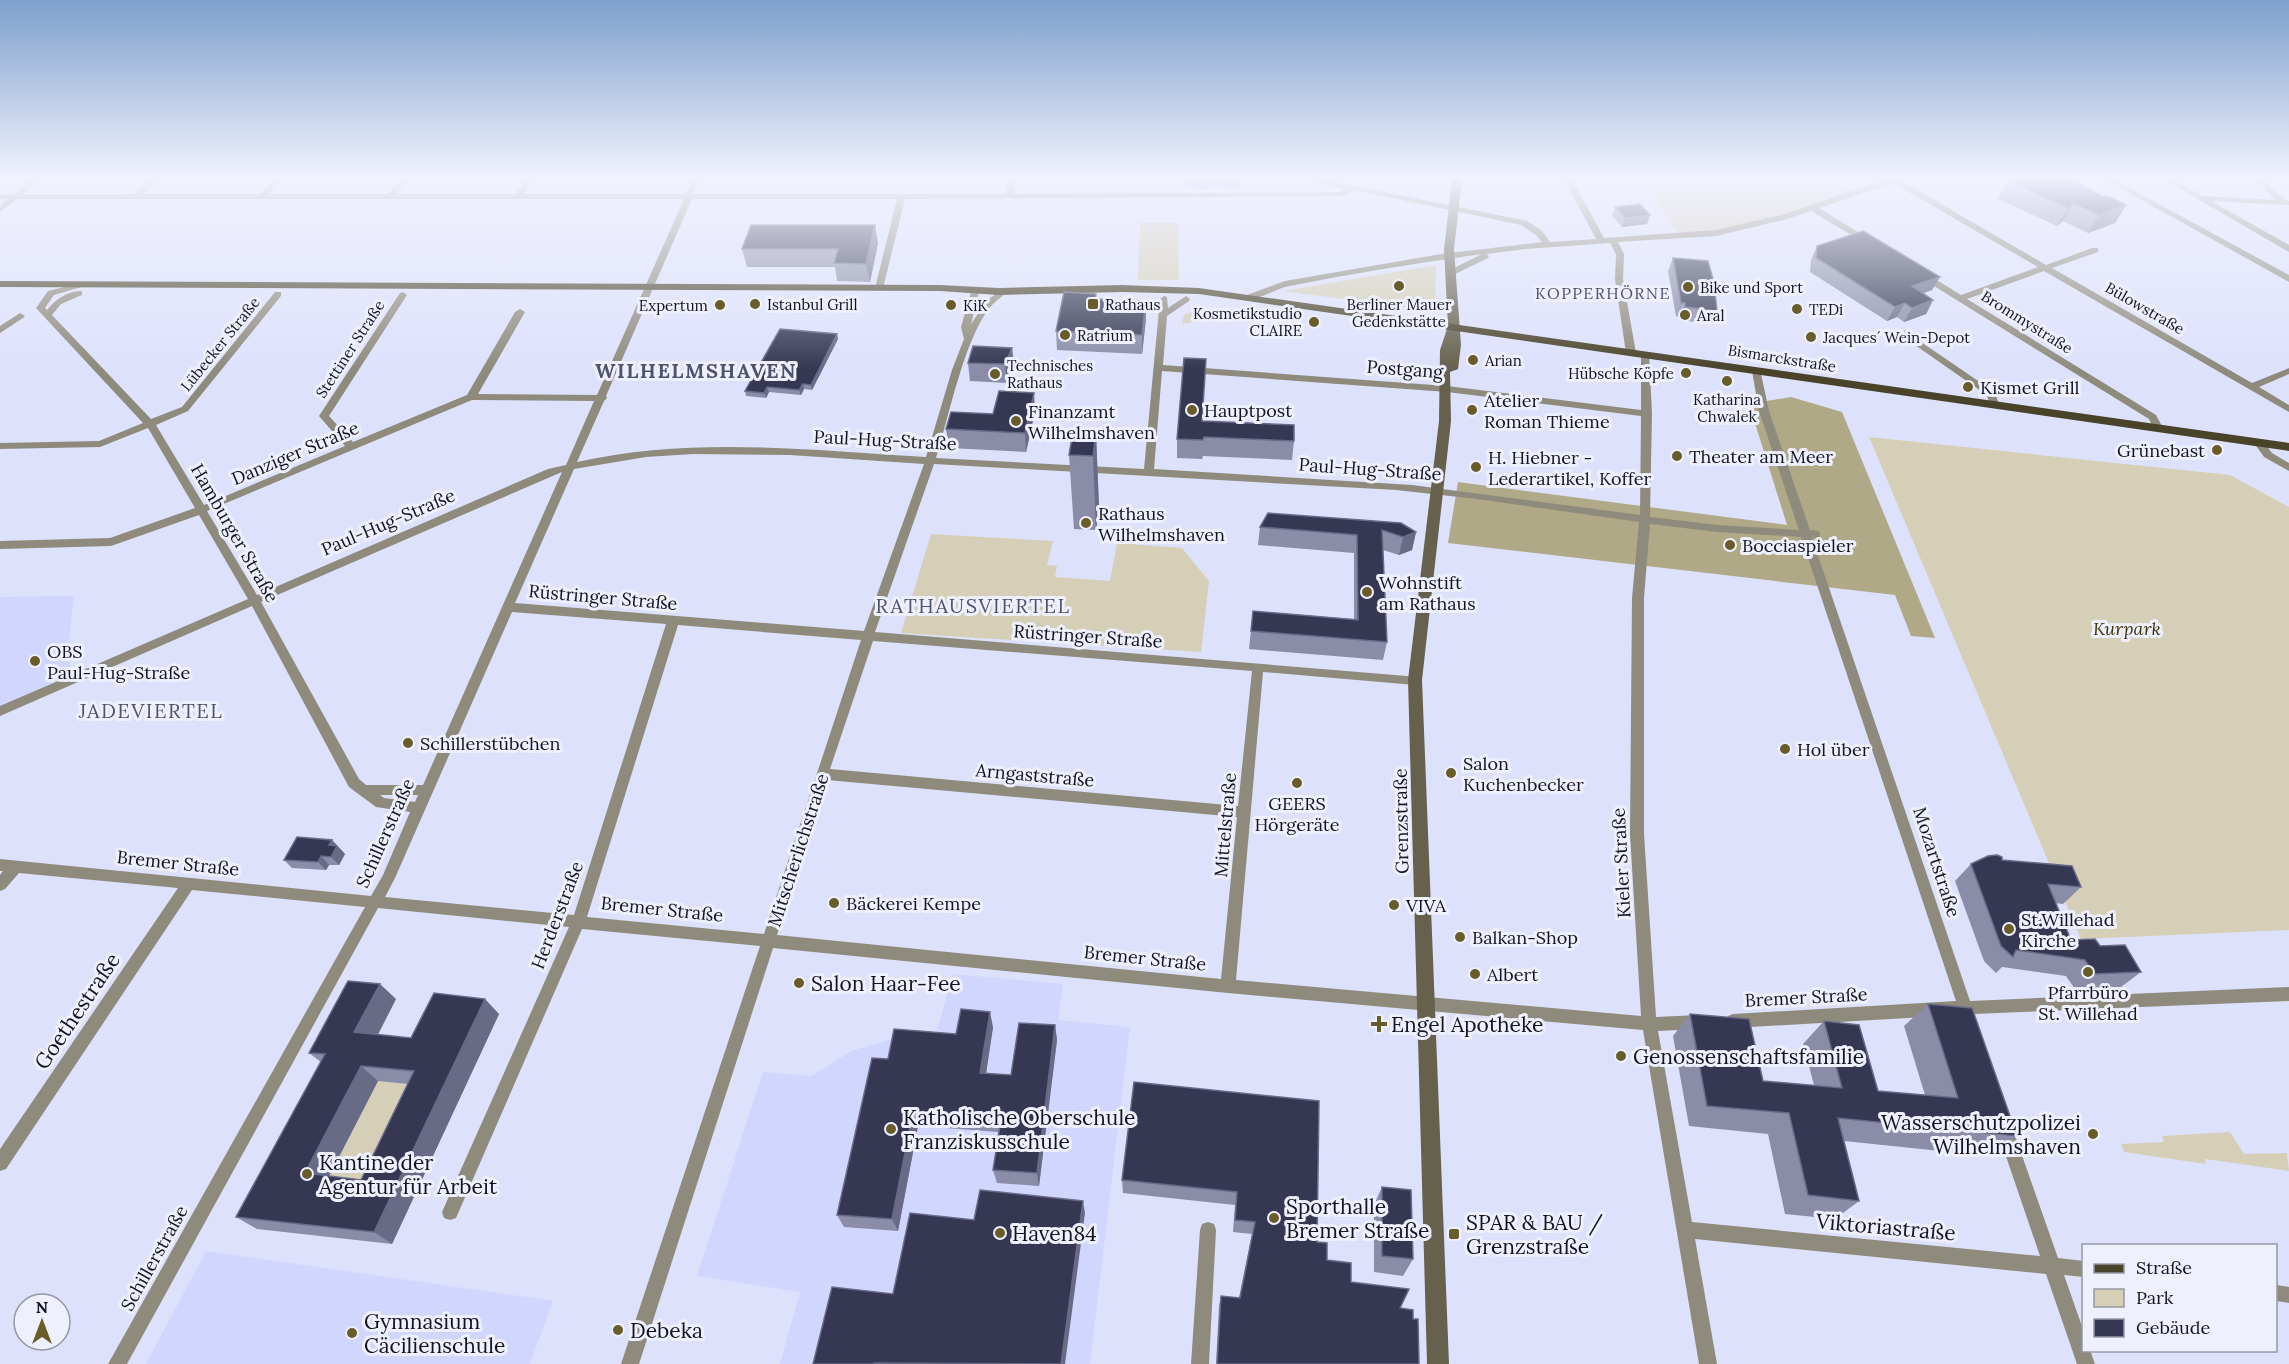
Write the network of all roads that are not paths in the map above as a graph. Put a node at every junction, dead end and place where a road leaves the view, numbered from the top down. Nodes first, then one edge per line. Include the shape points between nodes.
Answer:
1 (668, 243) edge
2 (890, 243) edge
3 (1451, 243) edge
4 (1570, 243) edge
5 (1614, 243) edge
6 (1870, 243) edge
7 (2003, 243) edge
8 (2223, 243) edge
9 (1546, 244) joint
10 (1875, 246) edge
11 (2095, 249) dead end
12 (1496, 251) junction
13 (1450, 256) junction
14 (2046, 268) junction
15 (1912, 269) edge
16 (1451, 273) junction
17 (2289, 279) edge
18 (0, 284) edge
19 (879, 288) junction
20 (81, 289) junction
21 (1146, 289) junction
22 (646, 291) junction
23 (975, 292) junction
24 (1003, 292) junction
25 (0, 293) edge
26 (51, 293) junction
27 (1044, 293) junction
28 (278, 294) junction
29 (404, 294) junction
30 (1187, 295) junction
31 (1250, 297) junction
32 (1960, 298) junction
33 (1164, 300) junction
34 (1271, 300) junction
35 (519, 312) dead end
36 (1163, 315) junction
37 (20, 316) dead end
38 (47, 316) junction
39 (1453, 327) junction
40 (0, 330) edge
41 (1905, 334) dead end
42 (968, 338) junction
43 (1631, 353) junction
44 (1646, 356) junction
45 (1159, 368) junction
46 (1757, 371) junction
47 (2289, 371) edge
48 (1447, 387) junction
49 (2251, 387) junction
50 (471, 397) junction
51 (602, 398) junction
52 (1994, 405) junction
53 (2289, 409) edge
54 (1647, 414) junction
55 (150, 425) junction
56 (2158, 428) junction
57 (2259, 443) junction
58 (0, 446) edge
59 (352, 447) junction
60 (2289, 447) edge
61 (930, 461) junction
62 (572, 466) junction
63 (2289, 468) edge
64 (1149, 472) junction
65 (1437, 491) junction
66 (201, 510) junction
67 (1645, 519) junction
68 (1811, 534) junction
69 (0, 545) edge
70 (254, 599) junction
71 (507, 607) junction
72 (673, 621) junction
73 (867, 638) junction
74 (1258, 667) junction
75 (1415, 680) junction
76 (0, 711) edge
77 (823, 774) junction
78 (362, 790) junction
79 (426, 790) junction
80 (418, 808) junction
81 (1244, 812) junction
82 (7, 866) edge
83 (189, 883) junction
84 (0, 885) edge
85 (375, 903) junction
86 (579, 920) junction
87 (769, 940) junction
88 (1228, 986) junction
89 (2289, 994) edge
90 (1425, 1002) junction
91 (1965, 1008) junction
92 (1649, 1024) junction
93 (1972, 1030) edge
94 (1998, 1108) edge
95 (0, 1163) edge
96 (450, 1212) dead end
97 (1208, 1230) dead end
98 (1685, 1230) junction
99 (2050, 1265) junction
100 (2082, 1269) edge
101 (117, 1364) edge
102 (630, 1364) edge
103 (1200, 1364) edge
104 (1438, 1364) edge
105 (1708, 1364) edge
106 (2086, 1364) edge

1 - 22 street, Schillerstraße
2 - 19 street
3 - 13 main road, Grenzstraße
4 - 9 street
5 - 43 street via 1620,254 1619,279
6 - 10 street
7 - 14 street, Bülowstraße
8 - 17 street
9 - 12 street
11 - 14 street
12 - 13 street
12 - 16 street
13 - 16 main road, Grenzstraße
13 - 31 street via 1285,284
14 - 32 street
14 - 49 street, Bülowstraße
15 - 32 street, Brommystraße
16 - 39 main road, Grenzstraße
18 - 20 main road, Bismarckstraße
19 - 22 main road, Bismarckstraße
19 - 23 main road, Bismarckstraße
20 - 22 main road, Bismarckstraße
20 - 26 main road, Bismarckstraße
20 - 28 main road, Bismarckstraße
20 - 38 street via 58,302
21 - 27 main road, Bismarckstraße
21 - 30 main road, Bismarckstraße
21 - 33 street
22 - 23 main road, Bismarckstraße via 938,296
22 - 29 main road, Bismarckstraße
22 - 51 street, Schillerstraße
23 - 24 main road, Bismarckstraße
23 - 42 street, Mitscherlichstraße via 966,327
24 - 27 main road, Bismarckstraße
24 - 42 street, Mitscherlichstraße via 989,300
25 - 26 main road, Bismarckstraße
26 - 38 street via 40,308
27 - 33 main road, Bismarckstraße
28 - 29 main road, Bismarckstraße
28 - 55 street, Lübecker Straße via 192,403
29 - 59 street, Stettiner Straße via 324,416
30 - 31 main road, Bismarckstraße
30 - 33 main road, Bismarckstraße
30 - 34 main road, Bismarckstraße
30 - 36 street
31 - 34 main road, Bismarckstraße
32 - 56 street, Brommystraße via 2153,417
33 - 36 street
34 - 39 main road, Bismarckstraße
35 - 50 street
36 - 45 street
37 - 40 street
38 - 55 street, Hamburger Straße
39 - 43 main road, Bismarckstraße
39 - 48 main road, Grenzstraße via 1455,349
41 - 52 street via 1984,389
42 - 61 street, Mitscherlichstraße
43 - 44 main road, Bismarckstraße
44 - 46 main road, Bismarckstraße
44 - 54 street, Kieler Straße
45 - 48 street, Postgang
45 - 64 street
46 - 52 main road, Bismarckstraße
46 - 68 street, Mozartstraße via 1764,411
47 - 49 street
48 - 54 street, Postgang
48 - 65 main road, Grenzstraße
49 - 53 street, Bülowstraße
50 - 51 street, Danziger Straße
50 - 59 street, Danziger Straße
51 - 62 street, Schillerstraße
52 - 56 main road, Bismarckstraße
54 - 67 street, Kieler Straße
55 - 58 street, Lübecker Straße via 100,444
55 - 66 street, Hamburger Straße
56 - 57 main road, Bismarckstraße
57 - 60 main road, Bismarckstraße
57 - 63 street via 2268,455
59 - 66 street, Danziger Straße
61 - 62 street, Paul-Hug-Straße via 724,452 652,455
61 - 64 street, Paul-Hug-Straße
61 - 73 street, Mitscherlichstraße
62 - 70 street, Paul-Hug-Straße via 552,471
62 - 71 street, Schillerstraße
64 - 65 street, Paul-Hug-Straße
65 - 67 street, Paul-Hug-Straße
65 - 75 main road, Grenzstraße
66 - 69 street, Danziger Straße via 111,542
66 - 70 street, Hamburger Straße
67 - 68 street, Paul-Hug-Straße
67 - 92 street, Kieler Straße via 1638,598 1637,834
68 - 91 street, Mozartstraße
70 - 76 street, Paul-Hug-Straße
70 - 78 street, Hamburger Straße via 354,783
71 - 72 street, Rüstringer Straße
71 - 79 street, Schillerstraße
72 - 73 street, Rüstringer Straße
72 - 86 street, Herderstraße
73 - 74 street, Rüstringer Straße
73 - 77 street, Mitscherlichstraße
74 - 75 street, Rüstringer Straße
74 - 81 street, Mittelstraße
75 - 90 main road, Grenzstraße
77 - 81 street, Arngaststraße
77 - 87 street, Mitscherlichstraße
78 - 79 street
78 - 80 street, Hamburger Straße via 381,803
79 - 80 street, Schillerstraße
80 - 85 street, Schillerstraße
81 - 88 street, Mittelstraße
82 - 83 street, Bremer Straße
82 - 84 street
83 - 85 street, Bremer Straße
83 - 95 street, Goethestraße
85 - 86 street, Bremer Straße
85 - 101 street, Schillerstraße
86 - 87 street, Bremer Straße
86 - 96 street, Herderstraße
87 - 88 street, Bremer Straße
87 - 102 street, Mitscherlichstraße
88 - 90 street, Bremer Straße
89 - 91 street, Bremer Straße
90 - 92 street, Bremer Straße
90 - 104 main road, Grenzstraße
91 - 92 street, Bremer Straße
91 - 93 street, Mozartstraße
92 - 98 street, Kieler Straße
94 - 99 street
97 - 103 street
98 - 99 street, Viktoriastraße
98 - 105 street, Kieler Straße
99 - 100 street, Viktoriastraße
99 - 106 street

